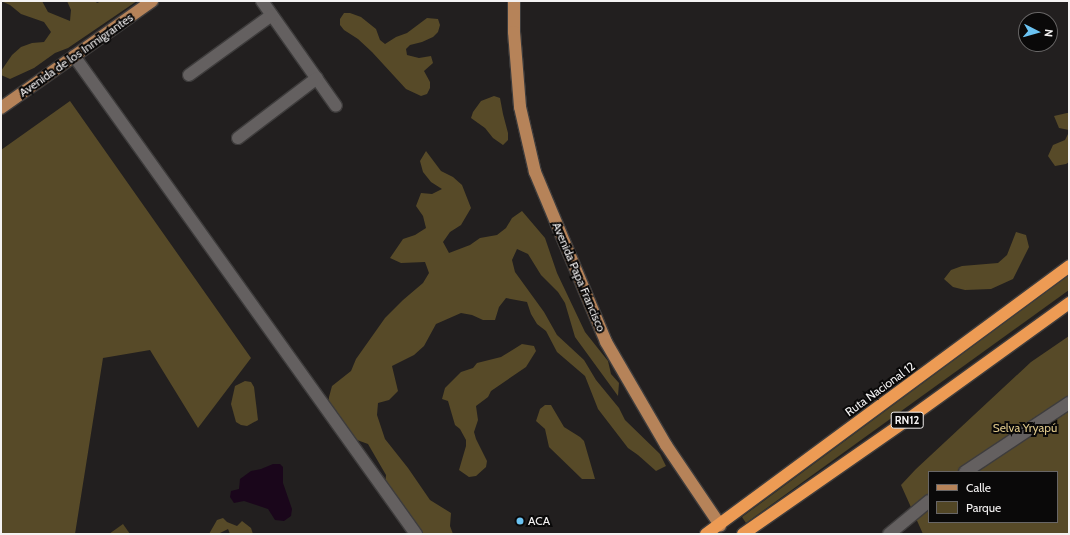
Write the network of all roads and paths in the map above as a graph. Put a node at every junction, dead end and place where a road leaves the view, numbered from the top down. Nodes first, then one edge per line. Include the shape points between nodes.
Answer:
1 (152, 1) edge
2 (262, 1) edge
3 (514, 1) edge
4 (272, 15) junction
5 (74, 56) junction
6 (189, 75) dead end
7 (317, 78) junction
8 (336, 106) dead end
9 (1, 108) edge
10 (238, 138) dead end
11 (1069, 266) edge
12 (1069, 303) edge
13 (1069, 403) edge
14 (967, 471) edge
15 (928, 502) edge
16 (724, 529) edge
17 (416, 534) edge
18 (706, 534) edge
19 (743, 534) edge
20 (889, 534) edge

1 - 5 main road, Avenida de los Inmigrantes
2 - 4 street
3 - 16 main road, Avenida Papa Francisco via 520,107 535,172 606,342 666,445
4 - 6 street
4 - 7 street
5 - 9 main road, Avenida de los Inmigrantes
5 - 17 street
7 - 8 street
7 - 10 street
11 - 16 highway, Ruta Nacional 12 / RN12
12 - 19 highway, RN12
13 - 14 street
15 - 20 street
16 - 18 highway, Ruta Nacional 12 / RN12

